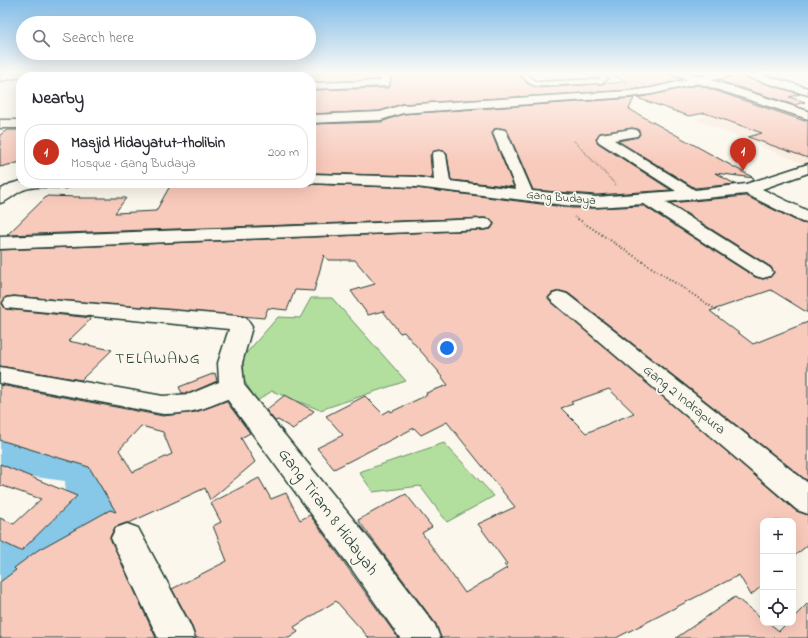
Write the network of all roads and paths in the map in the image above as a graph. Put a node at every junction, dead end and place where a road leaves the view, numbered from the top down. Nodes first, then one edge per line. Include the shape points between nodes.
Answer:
1 (505, 103) edge
2 (769, 103) edge
3 (808, 115) edge
4 (316, 118) edge
5 (0, 124) edge
6 (16, 124) edge
7 (500, 133) dead end
8 (632, 133) dead end
9 (574, 141) dead end
10 (439, 155) dead end
11 (808, 168) edge
12 (316, 179) edge
13 (443, 186) junction
14 (16, 187) edge
15 (748, 189) junction
16 (526, 195) junction
17 (693, 195) junction
18 (0, 198) edge
19 (557, 199) junction
20 (641, 199) junction
21 (808, 218) edge
22 (484, 224) dead end
23 (0, 244) edge
24 (763, 272) dead end
25 (560, 298) dead end
26 (14, 303) dead end
27 (721, 314) dead end
28 (0, 375) edge
29 (232, 387) junction
30 (808, 501) edge
31 (127, 538) dead end
32 (177, 638) edge
33 (422, 638) edge

1 - 4 street via 402,109 381,116
2 - 3 street
5 - 6 street
7 - 16 street
8 - 17 street via 604,139
9 - 20 path via 604,175
10 - 13 street
11 - 15 street, Gang Budaya
12 - 13 street, Gang Budaya via 416,182
13 - 16 street, Gang Budaya
14 - 18 street
15 - 17 street, Gang Budaya
15 - 21 street
16 - 19 street, Gang Budaya
17 - 20 street, Gang Budaya
19 - 20 street, Gang Budaya via 596,202
19 - 27 path via 568,214
20 - 24 street
22 - 23 street
25 - 30 street, Gang 2 Indrapura
26 - 29 street via 238,323 241,327 240,334 230,363
28 - 29 street via 163,405 194,403
29 - 33 street, Gang Tiram 8 Hidayah
31 - 32 street

